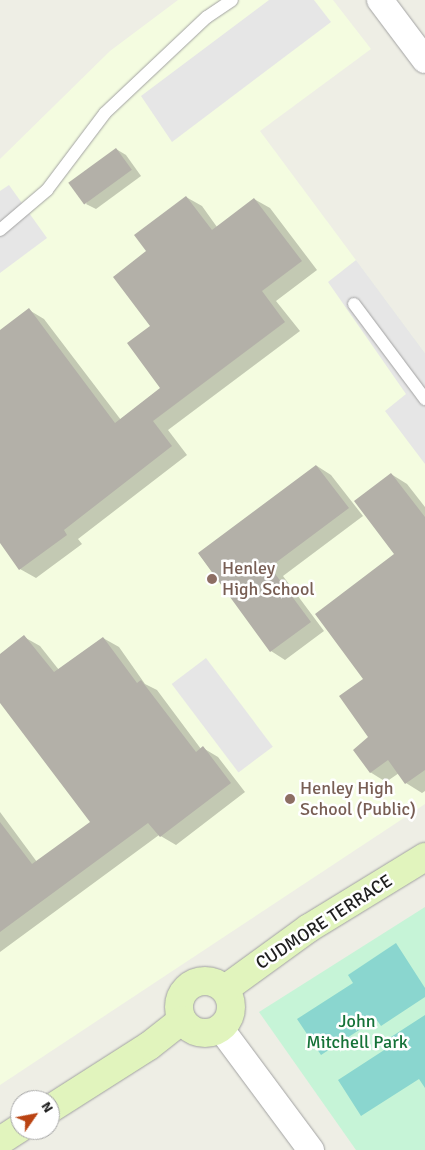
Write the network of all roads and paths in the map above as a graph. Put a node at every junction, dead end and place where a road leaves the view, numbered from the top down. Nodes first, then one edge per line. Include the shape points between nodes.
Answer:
1 (232, 0) edge
2 (380, 0) edge
3 (425, 60) edge
4 (0, 230) edge
5 (354, 304) dead end
6 (425, 399) edge
7 (425, 857) edge
8 (225, 989) junction
9 (182, 1020) junction
10 (220, 1029) junction
11 (60, 1103) edge
12 (312, 1150) edge

1 - 4 lane via 207,16 112,106 47,190
2 - 3 street
5 - 6 lane
7 - 8 street, CUDMORE TERRACE via 310,928
8 - 9 street via 209,980 190,985 179,1001
8 - 10 street via 232,1004 230,1018
9 - 10 street via 202,1034
9 - 11 street via 149,1046
10 - 12 street

